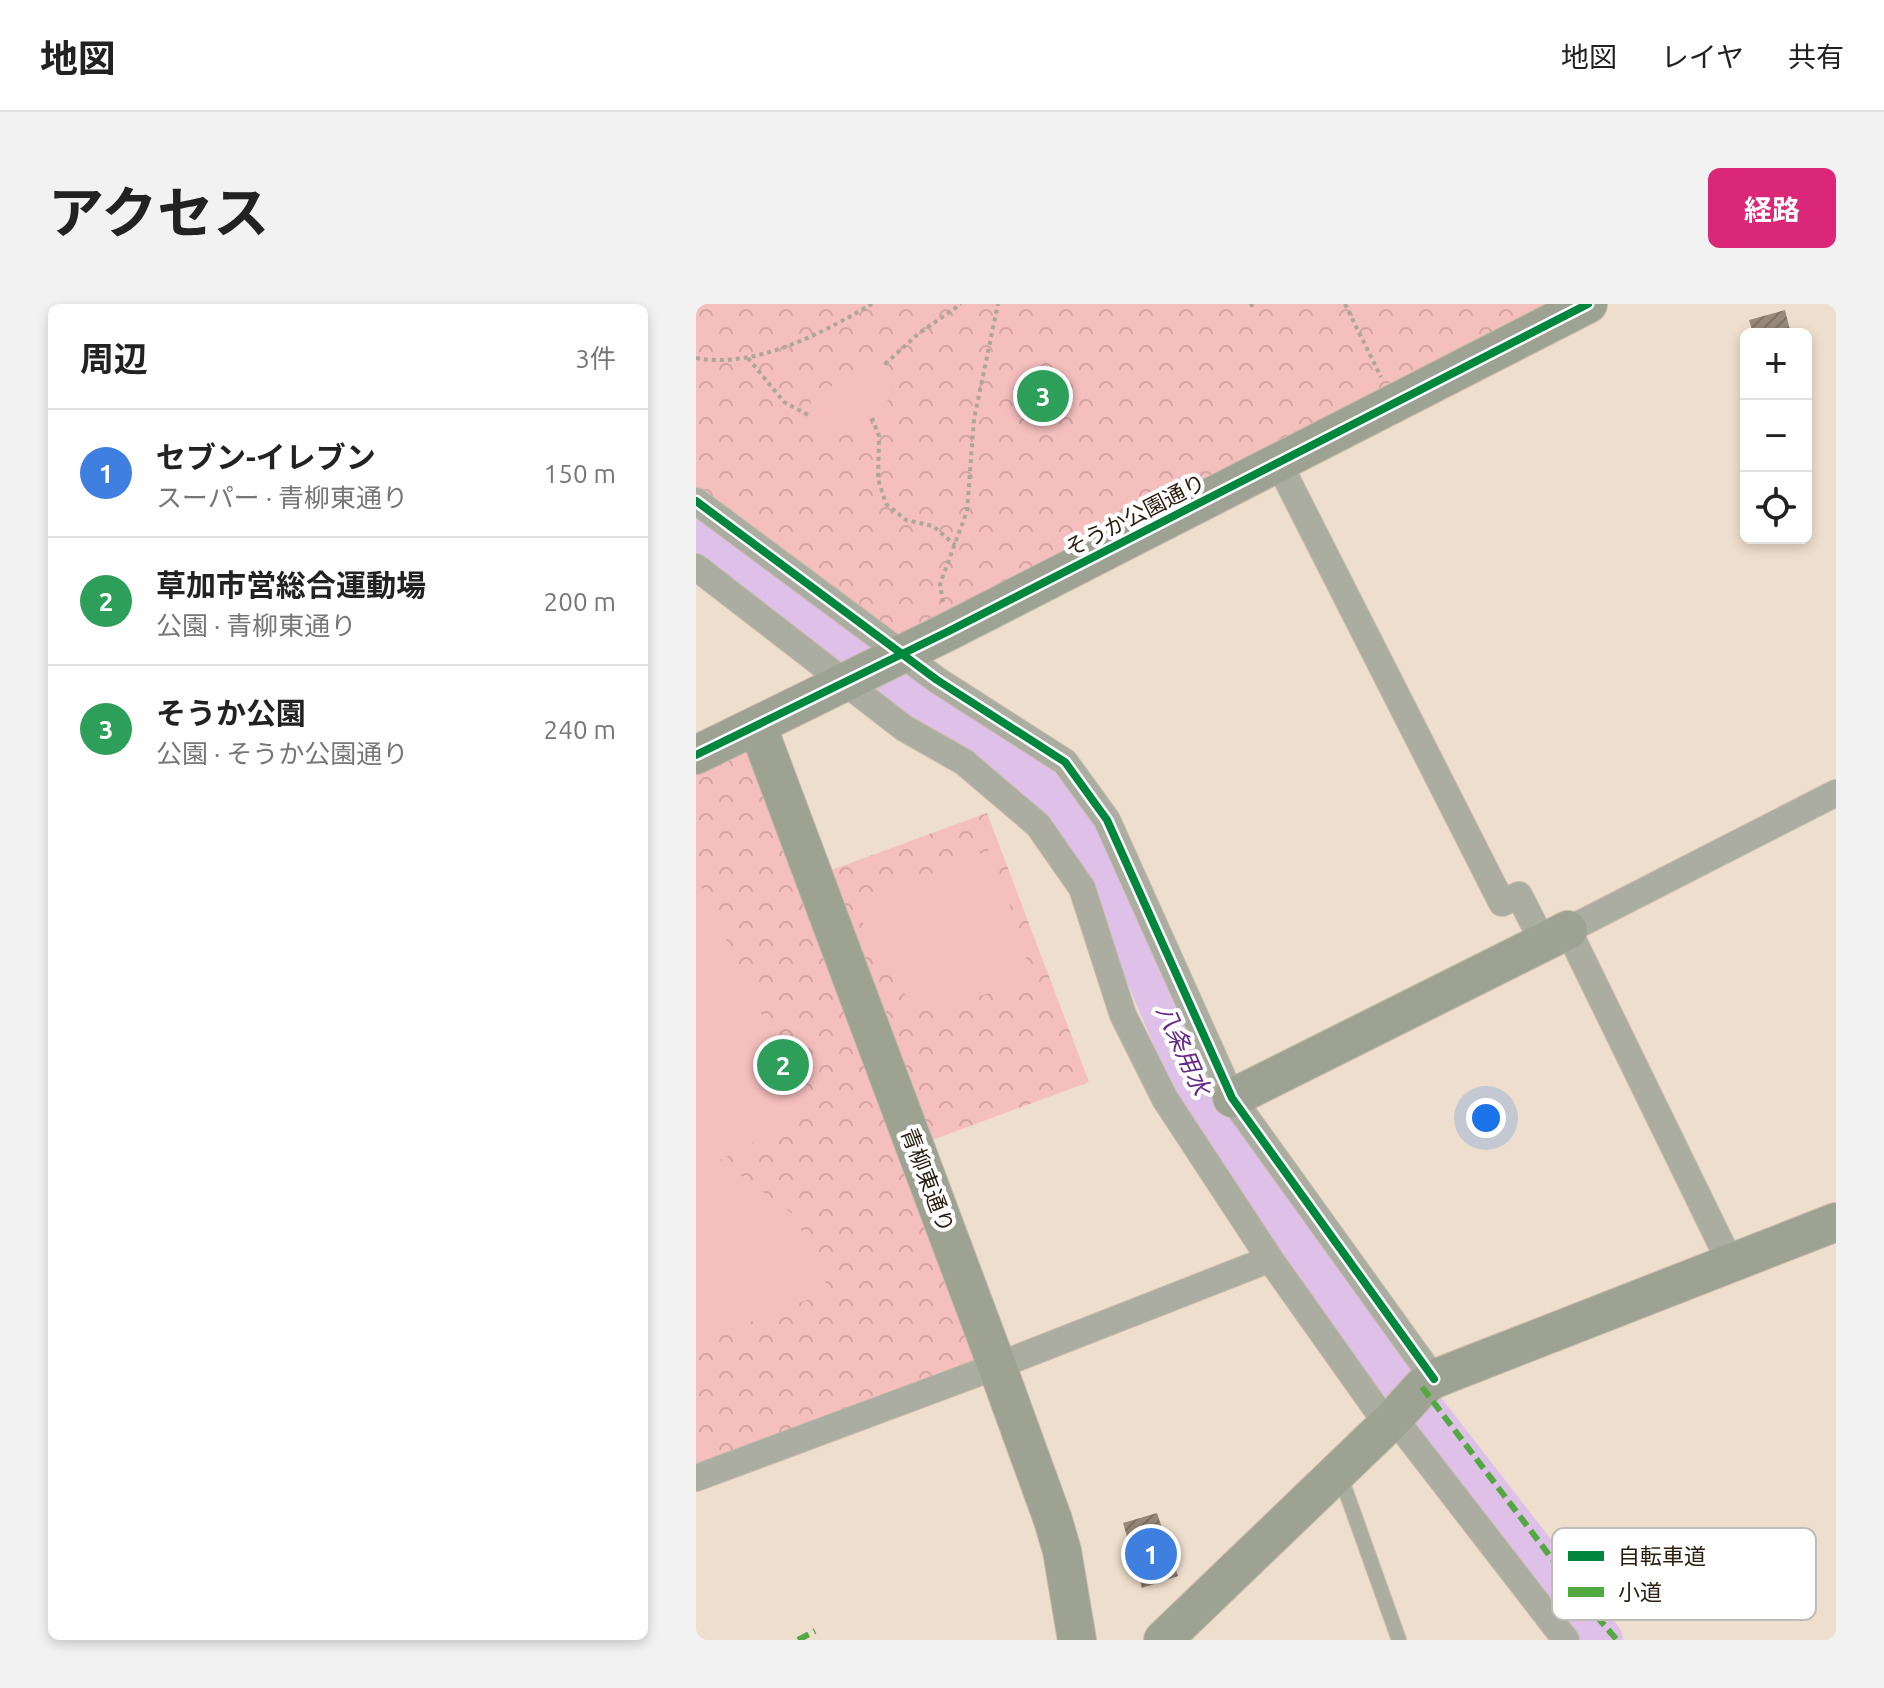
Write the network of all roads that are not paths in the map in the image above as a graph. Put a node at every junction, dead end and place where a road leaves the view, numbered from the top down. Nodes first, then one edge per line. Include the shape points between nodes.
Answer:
1 (1588, 304) edge
2 (1278, 462) junction
3 (696, 501) edge
4 (696, 567) edge
5 (897, 656) junction
6 (847, 680) junction
7 (757, 725) junction
8 (696, 755) edge
9 (1836, 793) edge
10 (1556, 936) junction
11 (1232, 1098) junction
12 (1836, 1222) edge
13 (1270, 1259) junction
14 (1731, 1264) junction
15 (997, 1366) junction
16 (1428, 1383) junction
17 (1390, 1421) junction
18 (1338, 1469) junction
19 (696, 1478) edge
20 (1194, 1627) edge
21 (1077, 1640) edge
22 (1163, 1640) edge
23 (1399, 1640) edge
24 (1566, 1640) edge

1 - 2 street, そうか公園通り
2 - 5 street, そうか公園通り
2 - 10 street via 1502,903 1519,895
3 - 5 street
4 - 6 street
5 - 6 street, そうか公園通り
5 - 11 street via 1065,762 1107,820
6 - 7 street, そうか公園通り
6 - 13 street via 904,728 964,762 1038,825 1082,888 1123,1015 1165,1099
7 - 8 street, そうか公園通り
7 - 15 street, 青柳東通り
9 - 10 street
10 - 11 street
10 - 14 street
11 - 16 street
12 - 14 street
13 - 15 street
13 - 17 street
14 - 16 street
15 - 19 street
15 - 21 street, 青柳東通り via 1057,1535
16 - 17 street
17 - 18 street
17 - 24 street
18 - 20 street
18 - 23 lane
20 - 22 street

